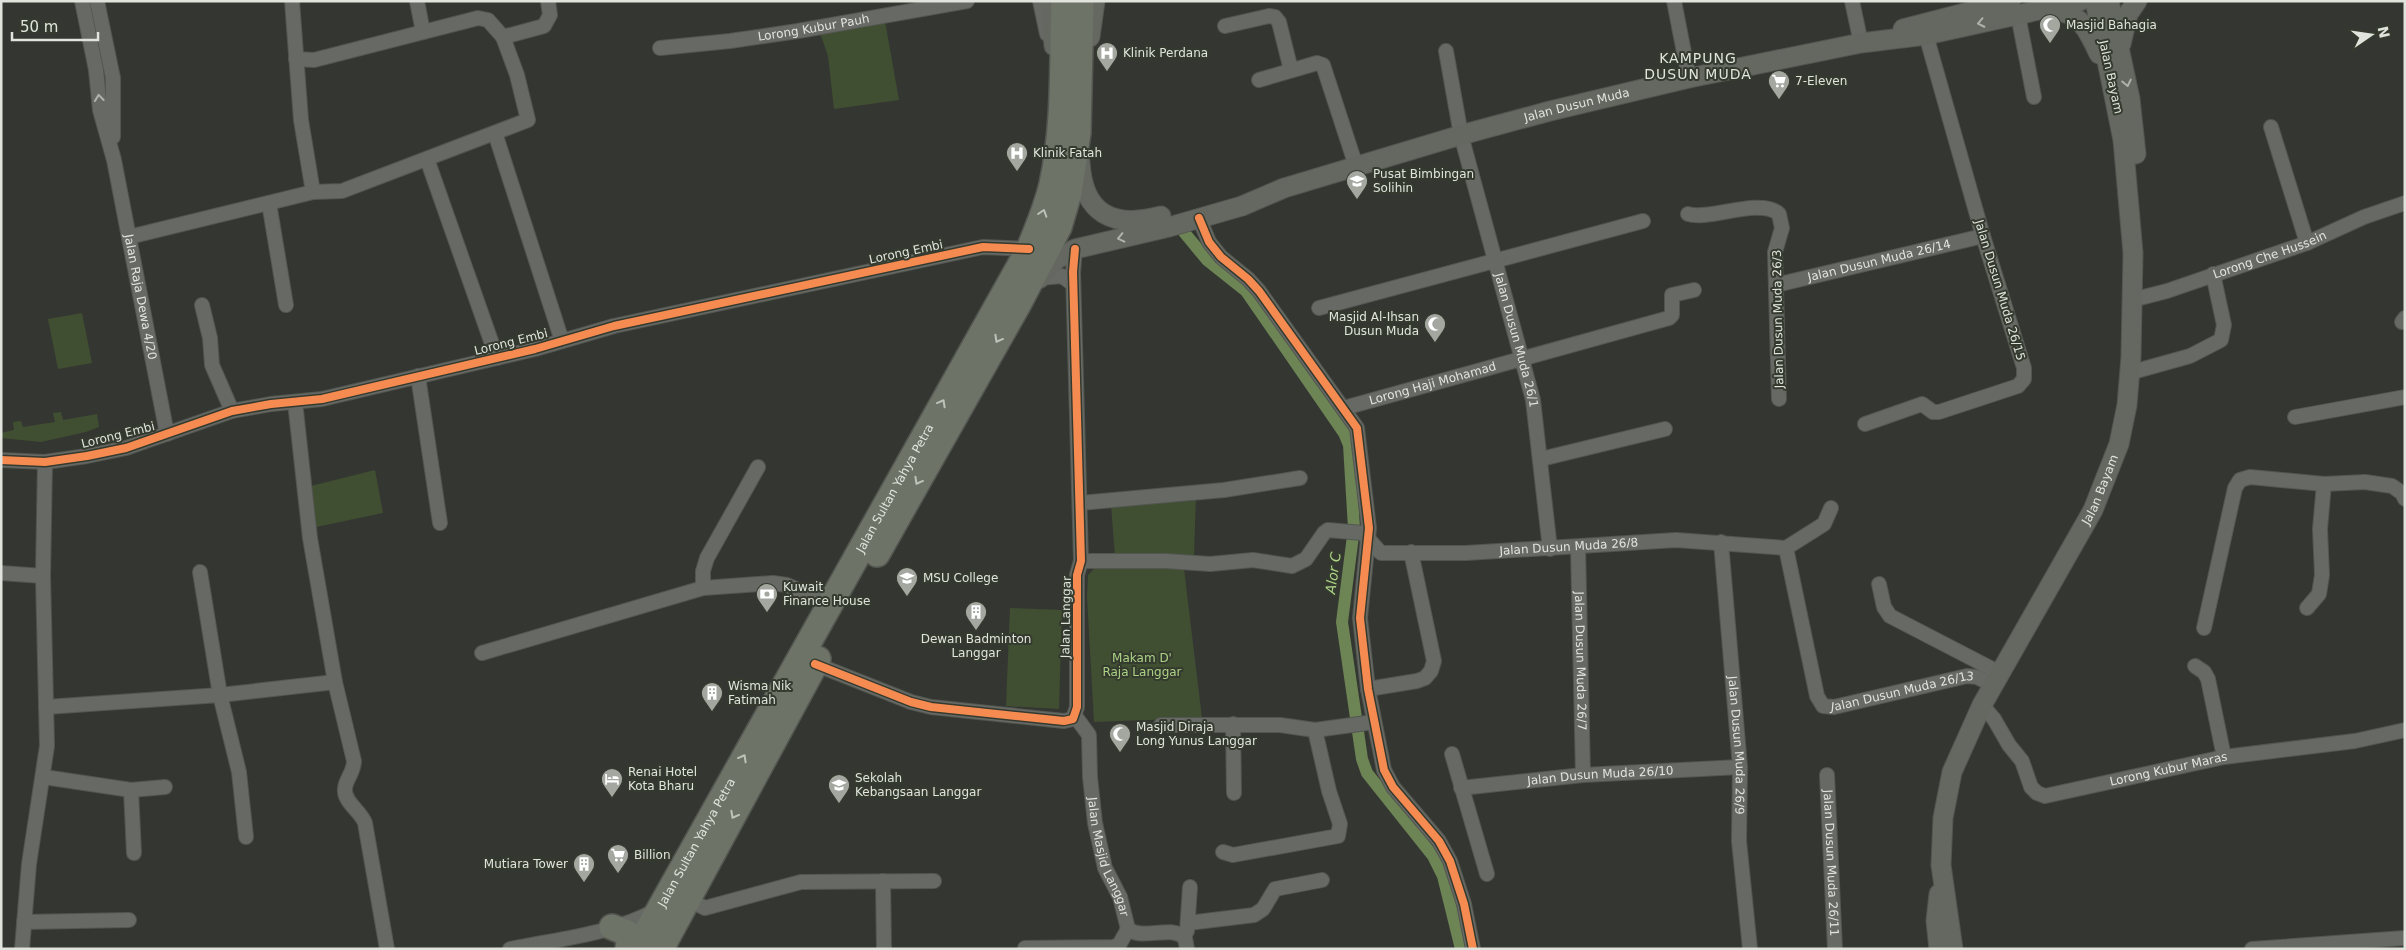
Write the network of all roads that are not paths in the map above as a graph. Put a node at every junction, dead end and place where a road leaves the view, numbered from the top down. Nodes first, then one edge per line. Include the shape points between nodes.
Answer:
1 (82, 1) edge
2 (97, 1) edge
3 (292, 1) edge
4 (417, 1) edge
5 (548, 1) edge
6 (967, 1) edge
7 (1040, 1) edge
8 (1050, 1) edge
9 (1064, 1) edge
10 (1081, 1) edge
11 (1095, 1) edge
12 (1674, 1) edge
13 (1852, 1) edge
14 (2080, 1) edge
15 (2095, 1) edge
16 (2108, 1) edge
17 (2136, 1) edge
18 (2020, 10) edge
19 (1225, 26) dead end
20 (423, 32) junction
21 (1926, 35) junction
22 (503, 37) junction
23 (1861, 43) junction
24 (660, 48) dead end
25 (1446, 51) dead end
26 (2120, 51) junction
27 (296, 59) junction
28 (1292, 70) junction
29 (1059, 77) junction
30 (2111, 77) junction
31 (1689, 78) junction
32 (1259, 80) dead end
33 (2034, 97) dead end
34 (1079, 125) junction
35 (2271, 127) dead end
36 (495, 133) junction
37 (1461, 135) junction
38 (427, 159) junction
39 (114, 160) junction
40 (1356, 166) junction
41 (1284, 188) junction
42 (313, 192) junction
43 (269, 203) junction
44 (2405, 203) edge
45 (1688, 214) dead end
46 (1199, 218) junction
47 (1643, 221) dead end
48 (1983, 236) junction
49 (129, 237) junction
50 (2307, 243) junction
51 (1029, 248) junction
52 (1075, 249) junction
53 (2133, 253) junction
54 (1495, 261) junction
55 (2213, 274) junction
56 (1040, 278) junction
57 (1073, 284) junction
58 (1776, 285) junction
59 (1694, 290) dead end
60 (2132, 300) junction
61 (1019, 303) junction
62 (202, 305) dead end
63 (286, 305) dead end
64 (1319, 308) dead end
65 (562, 341) junction
66 (497, 358) junction
67 (1522, 359) junction
68 (2130, 372) junction
69 (418, 376) junction
70 (2405, 397) edge
71 (1779, 400) dead end
72 (295, 402) junction
73 (1344, 408) junction
74 (232, 411) junction
75 (2295, 417) dead end
76 (1865, 424) dead end
77 (1665, 430) dead end
78 (167, 434) junction
79 (1541, 459) junction
80 (1, 460) edge
81 (45, 462) junction
82 (758, 467) dead end
83 (1300, 478) dead end
84 (2324, 484) junction
85 (2405, 499) edge
86 (1080, 503) junction
87 (1831, 508) dead end
88 (440, 523) dead end
89 (1365, 535) junction
90 (1721, 542) junction
91 (1578, 546) junction
92 (1786, 548) junction
93 (1550, 549) junction
94 (1411, 552) junction
95 (1081, 561) junction
96 (200, 572) dead end
97 (1, 573) edge
98 (43, 576) junction
99 (1878, 584) dead end
100 (704, 588) junction
101 (829, 604) junction
102 (2307, 608) dead end
103 (2204, 628) dead end
104 (482, 653) dead end
105 (815, 664) junction
106 (2195, 666) dead end
107 (1996, 679) junction
108 (335, 682) junction
109 (1368, 689) junction
110 (220, 695) junction
111 (1982, 705) junction
112 (46, 707) junction
113 (1075, 716) junction
114 (1370, 722) junction
115 (1233, 724) junction
116 (1161, 725) dead end
117 (1315, 730) junction
118 (2405, 730) edge
119 (1452, 754) dead end
120 (2224, 757) junction
121 (1740, 767) junction
122 (1583, 775) junction
123 (1827, 775) dead end
124 (44, 777) junction
125 (165, 787) dead end
126 (1461, 788) junction
127 (132, 790) junction
128 (1234, 793) dead end
129 (246, 837) dead end
130 (1223, 852) dead end
131 (134, 853) dead end
132 (1941, 865) junction
133 (1487, 874) dead end
134 (1322, 880) dead end
135 (883, 881) junction
136 (934, 881) dead end
137 (1190, 887) dead end
138 (689, 900) junction
139 (662, 918) junction
140 (129, 920) dead end
141 (24, 922) junction
142 (1188, 923) junction
143 (612, 927) junction
144 (1128, 929) junction
145 (2405, 938) edge
146 (1186, 943) edge
147 (2364, 944) edge
148 (1025, 948) edge
149 (22, 949) edge
150 (387, 949) edge
151 (510, 949) edge
152 (628, 949) edge
153 (637, 949) edge
154 (661, 949) edge
155 (884, 949) edge
156 (1473, 949) edge
157 (1750, 949) edge
158 (1834, 949) edge
159 (1939, 949) edge
160 (1953, 949) edge
161 (2252, 949) edge

39 -> 1 street, Jalan Raja Dewa 4/20 via 100,110 96,70
2 - 39 street, Jalan Raja Dewa 4/20 via 113,78
3 - 27 street
4 - 20 street
5 - 22 street via 550,14 544,26
6 - 24 street, Lorong Kubur Pauh via 798,31
7 - 29 street
8 - 29 main road, Jalan Sultan Yahya Petra
9 - 29 highway
10 - 34 highway
11 - 34 main road, Jalan Sultan Yahya Petra
12 - 31 street
13 - 23 street
14 - 18 main road, Jalan Dusun Muda
15 - 30 main road, Jalan Bayam
16 - 26 main road
17 - 26 main road via 2124,24
18 -> 21 main road, Jalan Dusun Muda
18 - 23 main road via 1930,21
18 - 30 main road via 2069,13 2080,20
18 - 33 street
19 - 28 street via 1275,17
20 - 22 street via 484,18
20 - 27 street via 314,60
21 - 23 main road, Jalan Dusun Muda
21 - 48 street, Jalan Dusun Muda 26/15
22 - 36 street via 528,120
23 - 31 main road, Jalan Dusun Muda
25 - 37 street, Jalan Dusun Muda 26/1
26 -> 53 main road via 2136,136 2138,176
27 - 42 street via 301,120
28 - 32 street
28 - 40 street via 1317,63 1323,65
51 -> 29 highway, Jalan Sultan Yahya Petra via 1052,184 1060,124
30 - 53 main road, Jalan Bayam via 2123,140
31 - 37 main road, Jalan Dusun Muda
34 - 41 main road, Jalan Dusun Muda via 1082,184 1088,198 1096,209 1121,221 1155,218 1240,195
34 - 61 highway, Jalan Sultan Yahya Petra via 1069,193 1059,227
35 - 50 street
36 - 38 street
36 - 65 street
37 - 40 main road, Jalan Dusun Muda
37 - 54 street, Jalan Dusun Muda 26/1
38 - 42 street via 342,191
38 - 66 street
39 - 49 street, Jalan Raja Dewa 4/20
40 - 41 main road, Jalan Dusun Muda
41 - 46 main road, Jalan Dusun Muda via 1242,206
42 - 43 street
43 - 49 street
43 - 63 street
44 - 50 street, Lorong Che Hussein
45 - 58 street, Jalan Dusun Muda 26/3 via 1697,216 1725,210 1774,209 1779,214 1782,228 1775,252
46 -> 52 main road, Jalan Dusun Muda
46 - 73 street via 1209,242 1221,258 1259,292
47 - 54 street
48 - 58 street, Jalan Dusun Muda 26/14
48 - 76 street, Jalan Dusun Muda 26/15 via 2024,368 2022,383 1939,412 1933,412 1922,404
49 - 78 street, Jalan Raja Dewa 4/20
50 - 55 street, Lorong Che Hussein
51 - 65 street, Lorong Embi via 983,246 623,324
101 -> 51 highway, Jalan Sultan Yahya Petra
52 - 56 main road, Jalan Dusun Muda via 1057,259
52 - 57 street, Jalan Langgar
53 - 60 main road, Jalan Bayam
54 - 64 street
54 - 67 street, Jalan Dusun Muda 26/1
55 - 60 street, Lorong Che Hussein
55 - 68 street via 2224,324 2221,340 2190,356
56 - 57 street via 1062,276
56 - 61 main road, Jalan Dusun Muda
57 - 86 street, Jalan Langgar
58 - 71 street, Jalan Dusun Muda 26/3
59 - 67 street, Lorong Haji Mohamad via 1672,295 1672,315 1668,318
60 - 68 main road, Jalan Bayam
61 -> 105 highway, Jalan Sultan Yahya Petra
62 - 74 street via 212,365
65 - 66 street, Lorong Embi
66 - 69 street, Lorong Embi
67 - 73 street, Lorong Haji Mohamad
67 - 79 street, Jalan Dusun Muda 26/1 via 1535,407
68 - 107 main road, Jalan Bayam via 2119,444 2107,479 2093,510
69 - 72 street, Lorong Embi via 322,399
69 - 88 street
70 - 75 street
72 - 74 street, Lorong Embi
72 - 108 street via 310,538
73 - 89 street via 1359,437 1369,524
74 - 78 street, Lorong Embi
77 - 79 street
78 - 81 street, Lorong Embi via 126,448
79 - 93 street, Jalan Dusun Muda 26/1
80 - 81 street, Lorong Embi
81 - 98 street
82 - 100 street via 707,558 703,572
83 - 86 street via 1224,490
84 - 85 street via 2365,482 2392,486 2402,492
84 - 102 street via 2320,529 2322,575 2319,594
84 - 103 street via 2261,477 2240,480 2235,488
86 - 95 street, Jalan Langgar
87 - 92 street via 1824,524
89 - 94 street, Jalan Dusun Muda 26/8 via 1379,553
89 - 95 street via 1342,530 1326,531 1306,559 1292,566 1253,560 1210,564
89 - 109 street via 1360,618
90 - 91 street, Jalan Dusun Muda 26/8 via 1676,540
90 - 92 street, Jalan Dusun Muda 26/8
90 - 121 street, Jalan Dusun Muda 26/9
91 - 93 street, Jalan Dusun Muda 26/8
91 - 122 street, Jalan Dusun Muda 26/7
92 - 107 street, Jalan Dusun Muda 26/13 via 1816,696 1823,706 1834,708 1967,676
93 - 94 street, Jalan Dusun Muda 26/8
94 - 109 street via 1433,651 1432,671 1418,681
95 - 113 street, Jalan Langgar via 1077,575
96 - 110 street
97 - 98 street
98 - 112 street
99 - 107 street via 1890,616
100 - 101 street via 780,584
100 - 104 street
139 -> 101 highway, Jalan Sultan Yahya Petra
105 - 113 street via 931,707 1064,721
105 -> 138 highway, Jalan Sultan Yahya Petra
106 - 120 street via 2208,679
107 - 111 main road, Jalan Bayam
108 - 110 street
108 - 150 street via 354,761 354,769 345,788 346,796 361,812 365,823
109 - 114 street
110 - 112 street
110 - 129 street via 239,772
111 - 120 street, Lorong Kubur Maras via 2022,761 2031,787 2037,794 2045,796
111 - 132 main road, Jalan Bayam via 1959,751 1947,790
112 - 124 street
113 - 144 street, Jalan Masjid Langgar via 1089,735 1094,823 1105,868 1120,897
114 - 117 street
114 - 156 street via 1384,770 1393,787 1439,841 1450,860 1464,904
115 - 116 street
115 - 117 street
115 - 128 street
117 - 130 street via 1340,824 1338,836 1233,855
118 - 120 street, Lorong Kubur Maras via 2354,741
119 - 126 street
121 - 122 street, Jalan Dusun Muda 26/10
121 - 157 street, Jalan Dusun Muda 26/9 via 1737,822
122 - 126 street, Jalan Dusun Muda 26/10
123 - 158 street, Jalan Dusun Muda 26/11
124 - 127 street
124 - 141 street via 29,864
125 - 127 street
126 - 133 street
127 - 131 street
132 - 159 main road via 1936,921
132 - 160 main road, Jalan Bayam
134 - 142 street via 1274,889 1263,909 1254,915
135 - 136 street
135 - 138 street via 798,883 706,908
135 - 155 street
137 - 142 street
138 - 139 highway, Jalan Sultan Yahya Petra
139 - 143 street
139 - 143 street
139 - 153 highway, Jalan Sultan Yahya Petra
139 - 154 highway, Jalan Sultan Yahya Petra
140 - 141 street
141 - 149 street
142 - 146 street
143 - 151 street
143 - 152 highway via 627,933
144 - 146 street, Jalan Masjid Langgar via 1139,933 1178,933
144 - 148 street via 1119,945 1113,947
145 - 147 street
147 - 161 street

